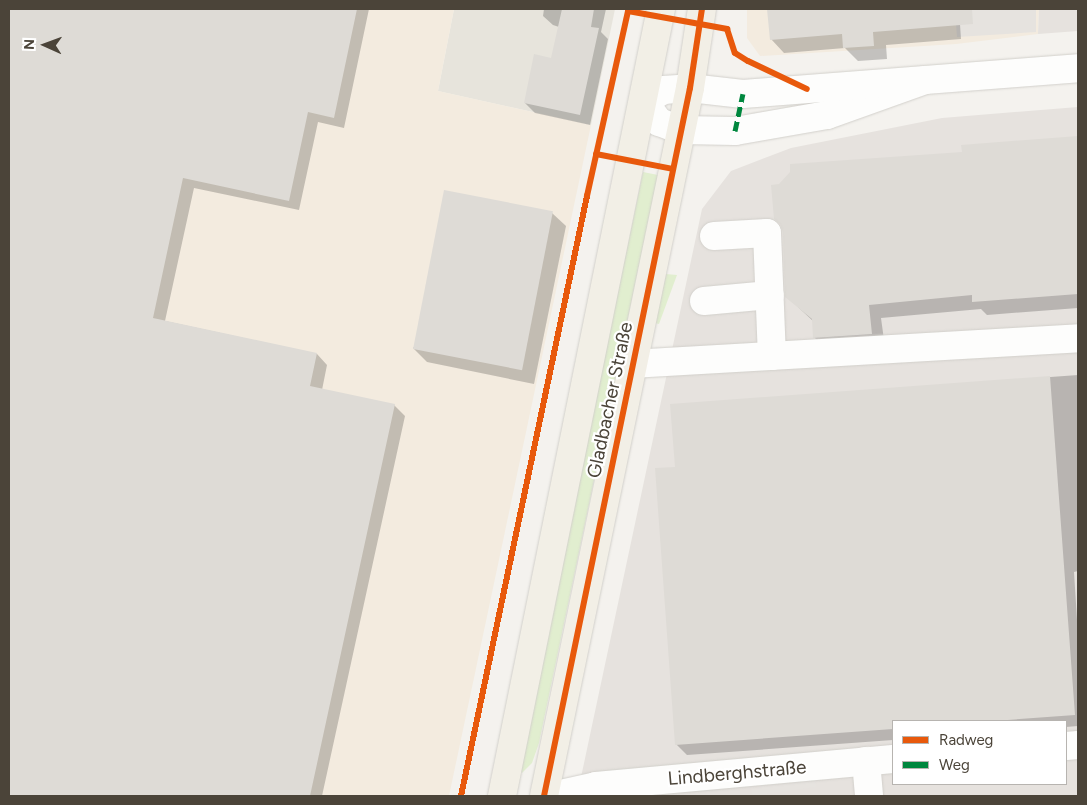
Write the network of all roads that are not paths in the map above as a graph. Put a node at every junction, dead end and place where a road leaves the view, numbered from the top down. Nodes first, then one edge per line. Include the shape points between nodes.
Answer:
1 (661, 9) edge
2 (702, 9) edge
3 (1078, 68) edge
4 (925, 80) junction
5 (690, 88) junction
6 (644, 102) junction
7 (681, 130) junction
8 (714, 236) dead end
9 (770, 295) junction
10 (704, 301) dead end
11 (1078, 338) edge
12 (772, 356) junction
13 (632, 364) junction
14 (892, 759) edge
15 (866, 761) junction
16 (502, 796) edge
17 (544, 796) edge
18 (552, 796) edge
19 (869, 796) edge

1 - 6 main road, Gladbacher Straße
2 - 5 main road, Gladbacher Straße
3 - 4 street
4 - 5 street via 743,94
4 - 7 street via 827,115 735,131
5 - 6 street via 663,90
5 - 7 main road, Gladbacher Straße
6 - 7 street via 659,122
6 - 16 main road, Gladbacher Straße
7 - 13 main road, Gladbacher Straße
8 - 9 street via 768,233
9 - 10 street
9 - 12 street
11 - 12 street
12 - 13 street
13 - 17 main road, Gladbacher Straße
14 - 15 street, Lindberghstraße
15 - 18 street, Lindberghstraße via 596,786
15 - 19 street

